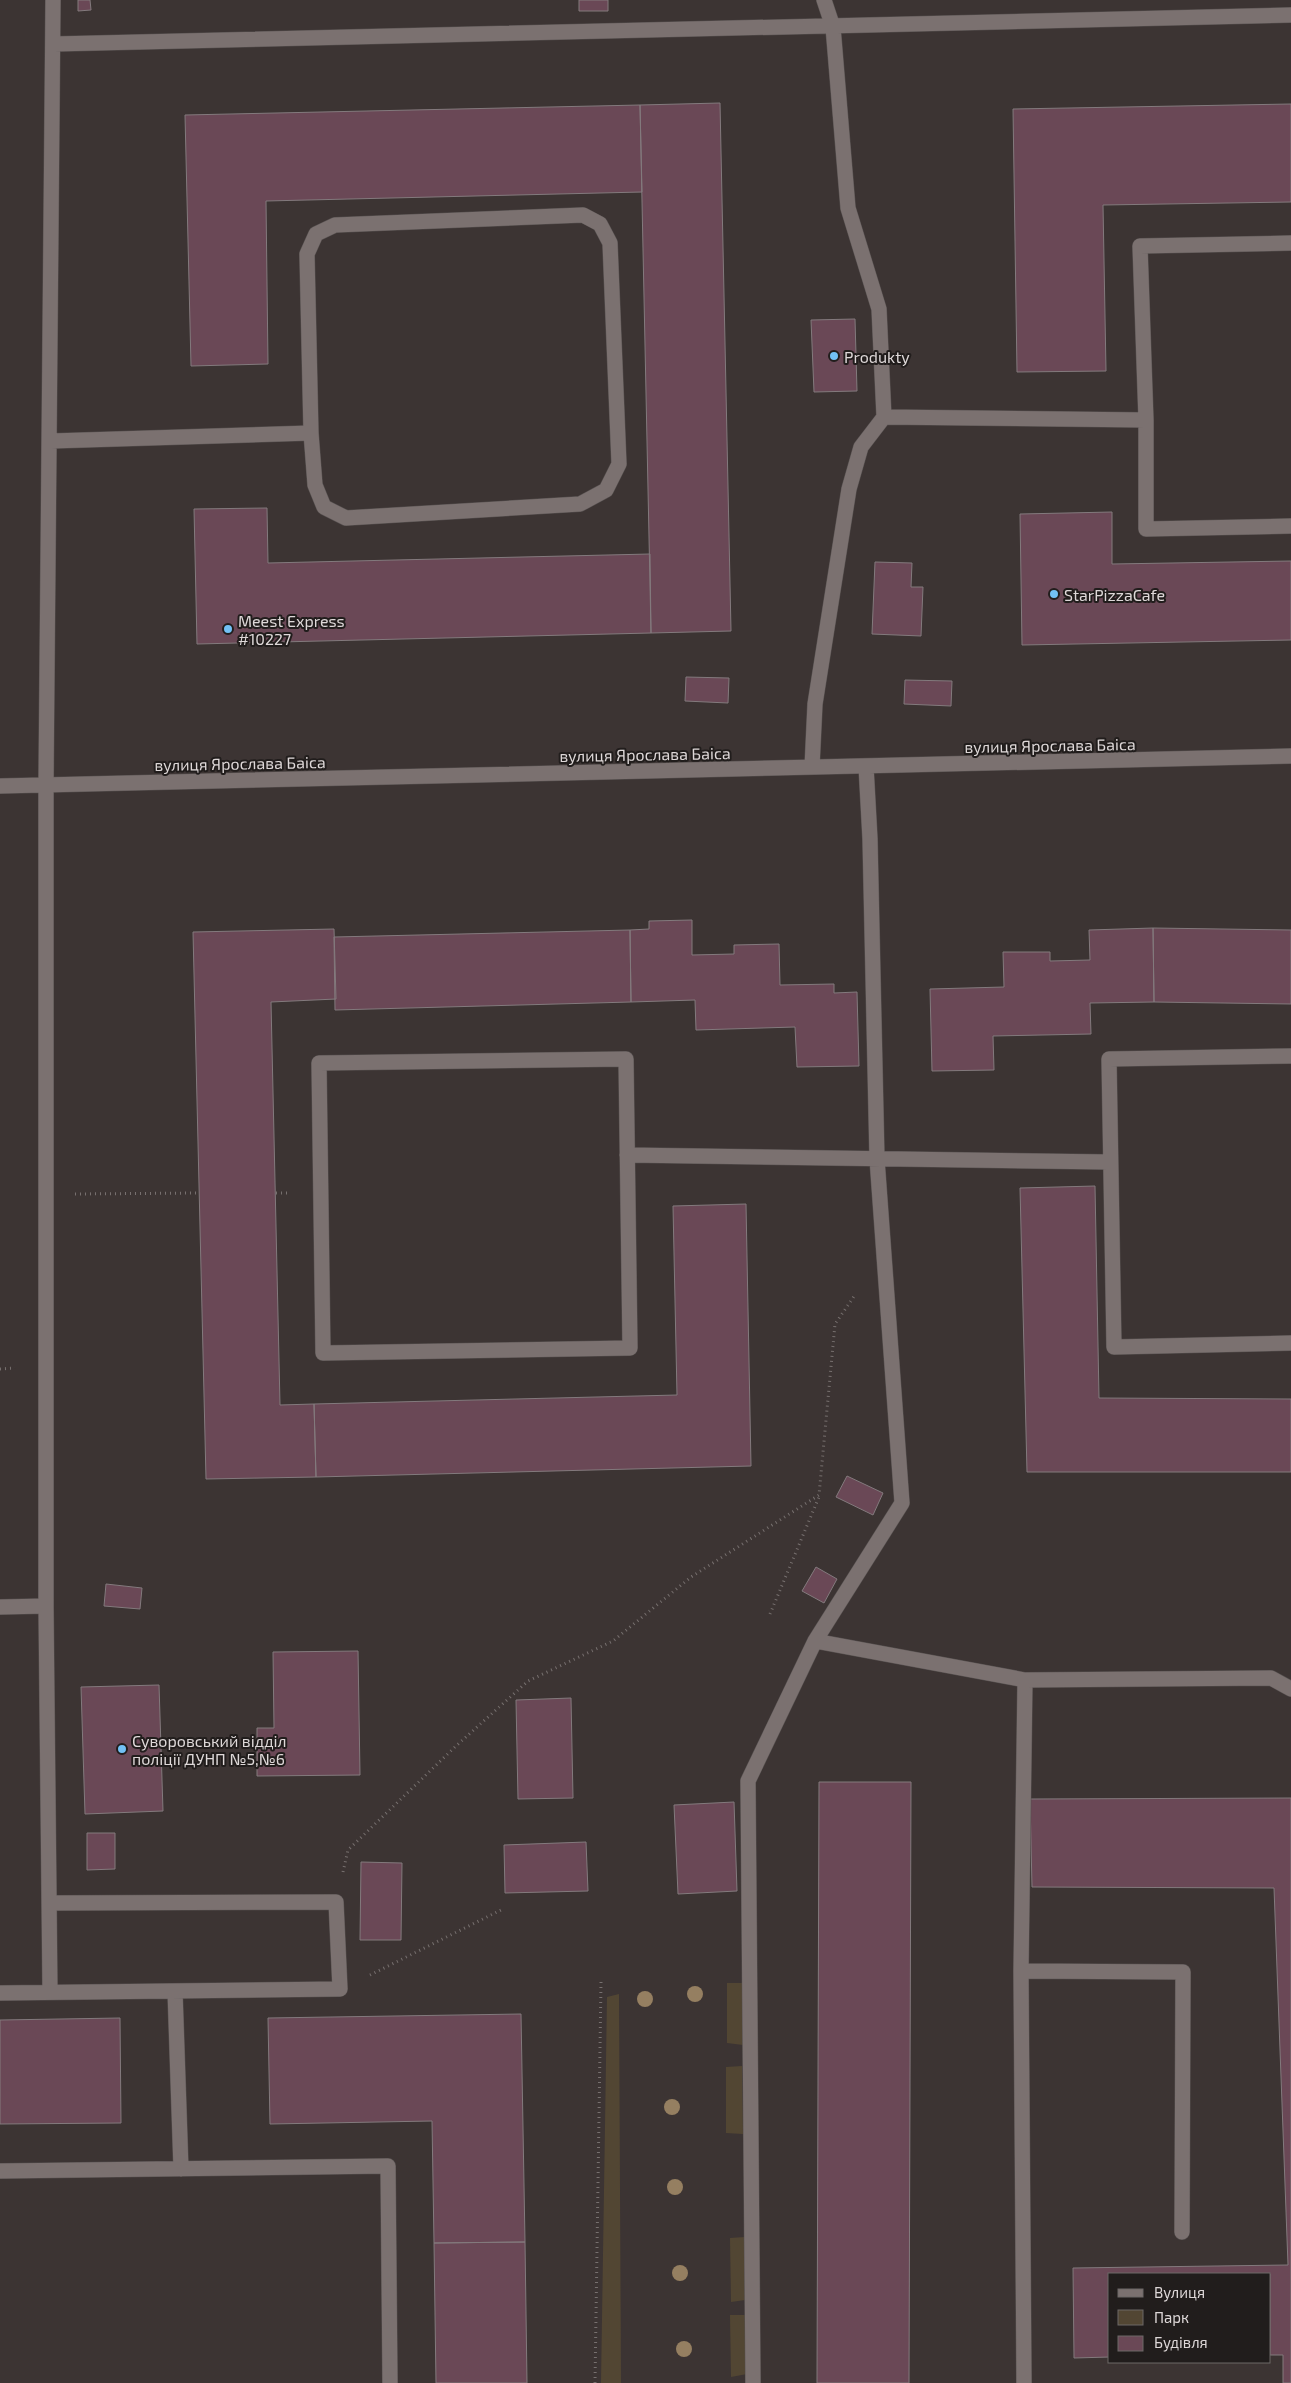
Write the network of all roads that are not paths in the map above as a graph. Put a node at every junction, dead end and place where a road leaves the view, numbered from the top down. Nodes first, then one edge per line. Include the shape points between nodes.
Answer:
1 (53, 0) edge
2 (824, 0) edge
3 (1291, 15) edge
4 (833, 26) junction
5 (54, 44) junction
6 (1291, 242) edge
7 (884, 417) junction
8 (1146, 420) junction
9 (311, 433) junction
10 (51, 441) junction
11 (1291, 526) edge
12 (1291, 756) edge
13 (866, 766) junction
14 (812, 767) junction
15 (46, 785) junction
16 (0, 786) edge
17 (1291, 1056) edge
18 (627, 1155) junction
19 (877, 1159) junction
20 (1109, 1162) junction
21 (1291, 1344) edge
22 (46, 1606) junction
23 (0, 1607) edge
24 (815, 1641) junction
25 (1025, 1680) junction
26 (1291, 1689) edge
27 (49, 1903) junction
28 (1021, 1971) junction
29 (176, 1991) junction
30 (50, 1992) junction
31 (0, 1993) edge
32 (181, 2169) junction
33 (0, 2171) edge
34 (1182, 2232) dead end
35 (390, 2383) edge
36 (753, 2383) edge
37 (1024, 2383) edge

1 - 5 street
2 - 4 street
3 - 4 street
4 - 5 street
4 - 7 street via 848,208 879,310
5 - 10 street
6 - 8 street via 1140,246
7 - 8 street
7 - 14 street via 861,447 849,489 815,704
8 - 11 street via 1146,529
9 - 9 street via 307,254 316,234 336,225 583,215 600,224 610,243 619,464 606,490 580,504 346,518 324,506 315,485
9 - 10 street
10 - 15 street
12 - 13 street, вулиця Ярослава Баіса
13 - 14 street, вулиця Ярослава Баіса
13 - 19 street
14 - 15 street, вулиця Ярослава Баіса
15 - 16 street, вулиця Ярослава Баіса
15 - 22 street
17 - 20 street via 1109,1059
18 - 18 street via 630,1348 323,1353 319,1064 626,1058
18 - 19 street
19 - 20 street
19 - 24 street via 902,1502
20 - 21 street via 1114,1347
22 - 23 street
22 - 27 street
24 - 25 street
24 - 36 street via 748,1781
25 - 26 street via 1271,1678
25 - 28 street
27 - 29 street via 336,1902 340,1989
27 - 30 street
28 - 34 street via 1183,1972
28 - 37 street
29 - 30 street
29 - 32 street
30 - 31 street
32 - 33 street
32 - 35 street via 388,2166

